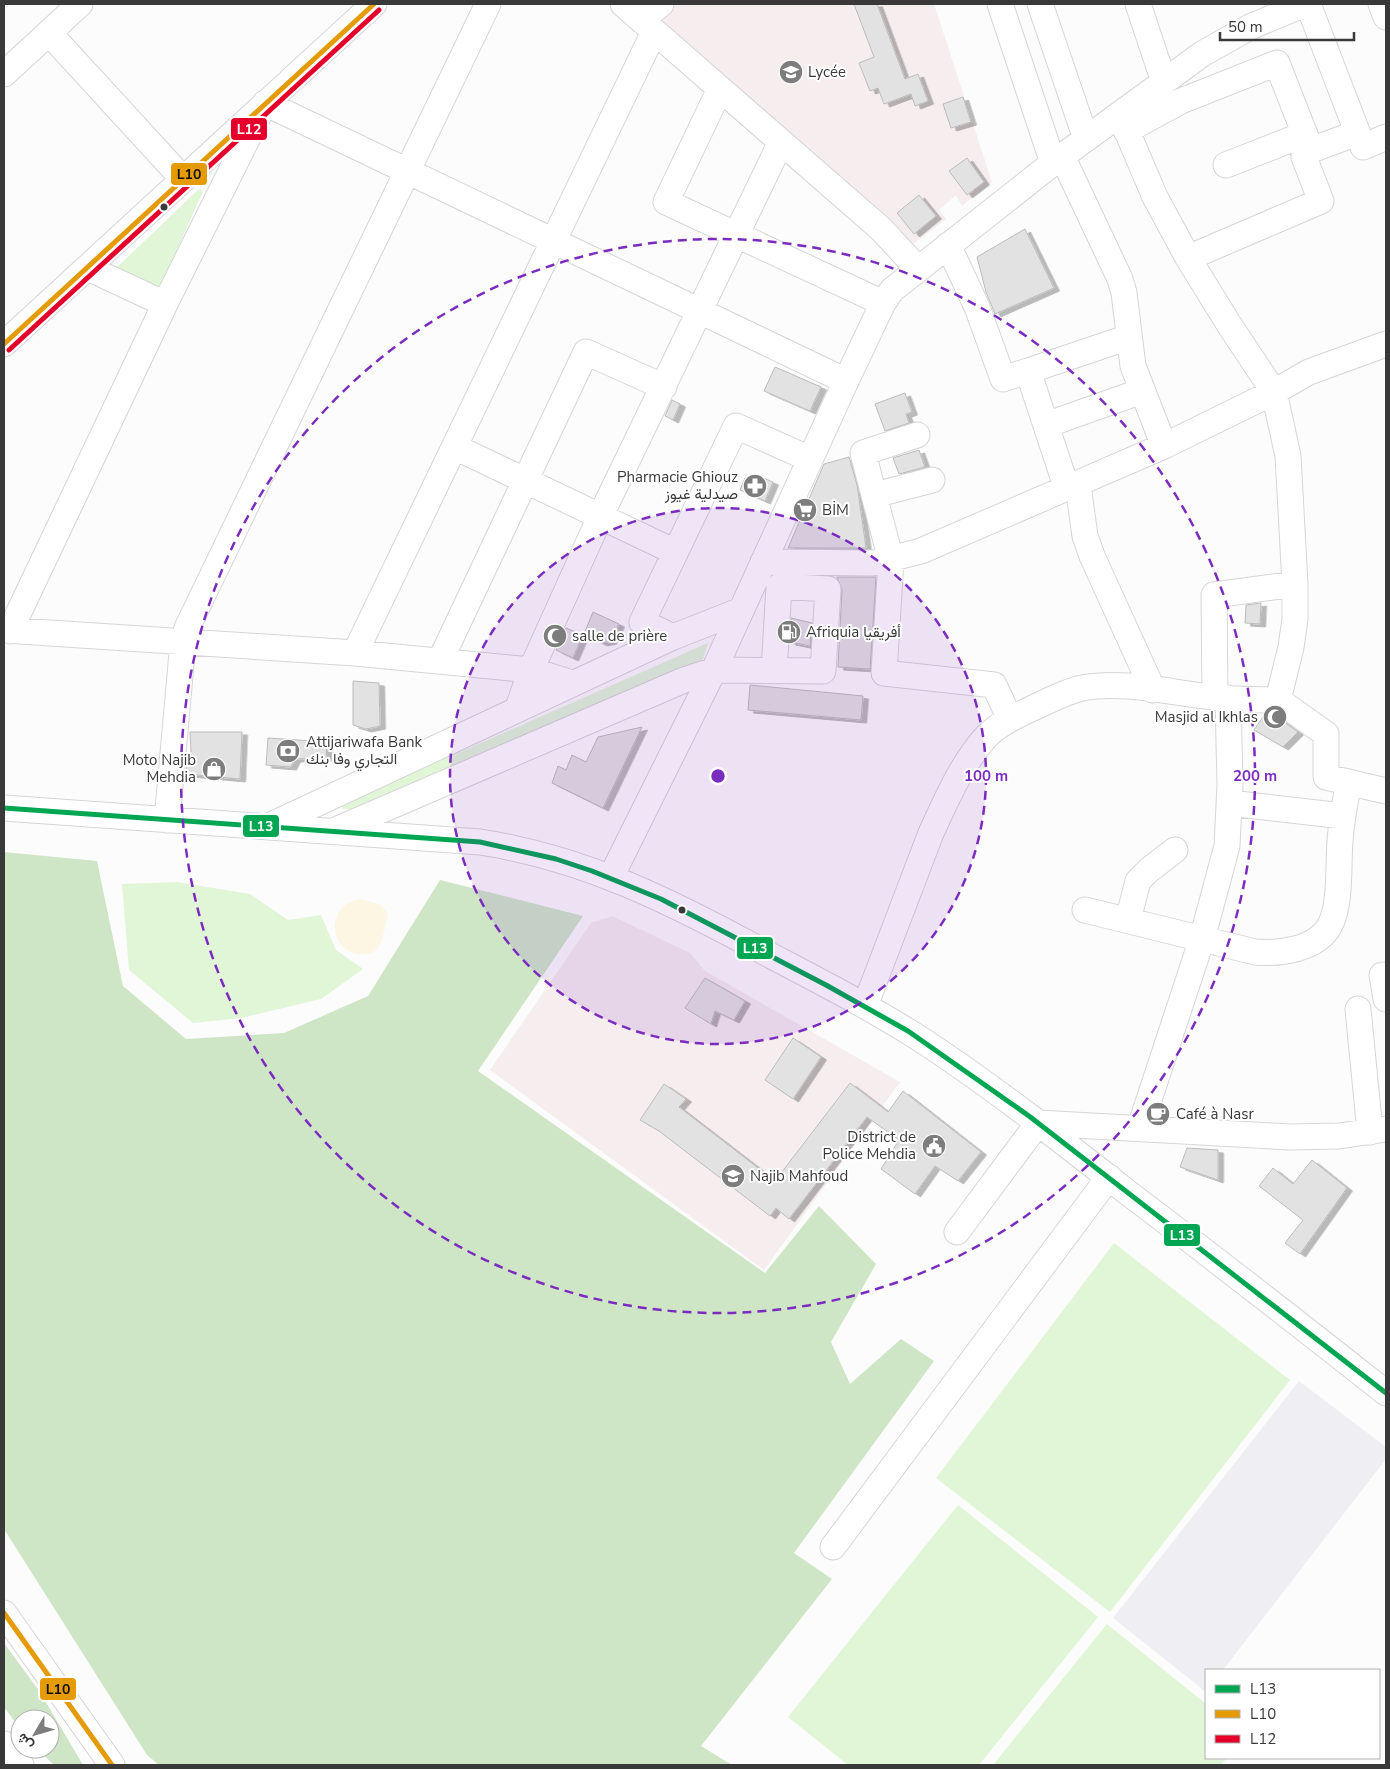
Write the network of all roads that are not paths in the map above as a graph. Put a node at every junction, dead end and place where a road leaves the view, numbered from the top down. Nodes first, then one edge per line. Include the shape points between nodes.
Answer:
1 (80, 4) edge
2 (374, 4) edge
3 (488, 4) edge
4 (662, 4) edge
5 (1000, 4) edge
6 (1040, 4) edge
7 (1138, 4) edge
8 (1381, 4) edge
9 (1299, 5) edge
10 (1386, 17) edge
11 (640, 18) edge
12 (49, 32) junction
13 (4, 74) edge
14 (1164, 82) junction
15 (720, 89) junction
16 (265, 104) junction
17 (1123, 123) junction
18 (1358, 133) junction
19 (1386, 137) edge
20 (1086, 139) junction
21 (781, 142) junction
22 (1308, 142) junction
23 (1057, 160) junction
24 (1226, 165) dead end
25 (408, 172) junction
26 (183, 179) junction
27 (736, 235) junction
28 (554, 242) junction
29 (948, 245) junction
30 (1188, 258) junction
31 (88, 268) junction
32 (918, 269) junction
33 (165, 304) junction
34 (883, 304) junction
35 (700, 311) junction
36 (1129, 337) junction
37 (4, 344) edge
38 (1386, 344) edge
39 (1028, 371) junction
40 (846, 381) junction
41 (664, 387) junction
42 (1142, 391) junction
43 (1274, 392) junction
44 (1046, 425) junction
45 (917, 435) dead end
46 (1164, 446) junction
47 (455, 447) junction
48 (810, 459) junction
49 (527, 480) junction
50 (932, 480) dead end
51 (1073, 487) junction
52 (875, 495) junction
53 (600, 517) junction
54 (675, 552) junction
55 (891, 560) junction
56 (760, 568) junction
57 (1295, 584) junction
58 (779, 586) junction
59 (739, 612) junction
60 (7, 630) edge
61 (673, 637) junction
62 (183, 642) junction
63 (355, 653) junction
64 (440, 661) junction
65 (531, 670) junction
66 (714, 670) junction
67 (774, 671) junction
68 (572, 683) junction
69 (1154, 690) junction
70 (1221, 698) junction
71 (1278, 700) junction
72 (518, 708) junction
73 (1010, 719) junction
74 (1349, 782) junction
75 (1386, 792) edge
76 (1230, 803) junction
77 (4, 808) edge
78 (1343, 816) junction
79 (167, 820) junction
80 (266, 828) junction
81 (334, 831) junction
82 (1175, 850) dead end
83 (611, 877) junction
84 (1084, 910) dead end
85 (1128, 920) junction
86 (1202, 939) junction
87 (1382, 975) dead end
88 (1386, 999) edge
89 (865, 1006) junction
90 (1358, 1009) dead end
91 (1038, 1123) junction
92 (1140, 1127) junction
93 (1378, 1130) edge
94 (1109, 1177) junction
95 (957, 1232) dead end
96 (1386, 1393) edge
97 (833, 1546) dead end
98 (4, 1613) edge
99 (4, 1744) edge
100 (20, 1765) edge
101 (112, 1765) edge

1 - 12 street
2 - 16 street
3 - 25 street
4 - 11 street
5 - 23 street
6 - 20 street
7 - 14 street
8 - 10 street
9 - 14 street via 1220,42
9 - 18 street
11 - 15 street
11 - 28 street
12 - 13 street
12 - 26 street
14 - 17 street
15 - 21 street
15 - 27 street via 666,202
16 - 25 street
16 - 26 street
16 - 33 street
17 - 20 street
17 - 22 street via 1277,62
17 - 30 street via 1155,197
18 - 19 street via 1363,147
18 - 22 street
20 - 23 street
21 - 27 street
21 - 32 street via 881,229
22 - 24 street
22 - 30 street via 1304,156 1321,201
23 - 29 street
23 - 36 street via 1120,279
25 - 28 street
25 - 62 street
26 - 31 street
27 - 34 street
27 - 35 street
28 - 35 street
28 - 47 street
29 - 32 street
29 - 39 street via 977,307 1003,379
30 - 43 street
31 - 33 street
31 - 37 street
32 - 34 street via 892,290
33 - 60 street
34 - 40 street
35 - 40 street
35 - 41 street
36 - 39 street
36 - 42 street via 1133,366
38 - 43 street via 1309,372
39 - 44 street
40 - 48 street
41 - 49 street via 586,352
41 - 53 street
42 - 44 street
42 - 46 street
43 - 46 street
43 - 57 street via 1288,456
44 - 51 street
45 - 52 street via 863,453
46 - 51 street
47 - 49 street
47 - 63 street
48 - 54 street via 736,426
48 - 56 street
49 - 53 street
49 - 64 street
50 - 52 street
51 - 55 street via 921,551
51 - 69 street via 1090,550
52 - 55 street
53 - 54 street
53 - 65 street
54 - 61 street via 642,622
55 - 56 street
55 - 73 street via 884,673 994,685
56 - 58 street
56 - 59 street
57 - 70 street via 1214,594
57 - 71 street via 1291,647
58 - 67 street
58 - 67 street via 828,589 823,671
59 - 61 street
59 - 66 street
60 - 62 street
61 - 68 street
62 - 63 street
62 - 79 street
63 - 64 street
64 - 65 street
65 - 68 street
65 - 72 street
66 - 67 street
66 - 81 street
66 - 83 street
68 - 72 street
69 - 70 street
69 - 73 street via 1103,685 1080,688
70 - 71 street
70 - 76 street
71 - 74 street via 1326,734 1326,777
72 - 80 street
73 - 89 street via 985,738 955,784 931,834
74 - 75 street
74 - 78 street
76 - 78 street
76 - 86 street via 1227,846
77 - 79 street
78 - 86 street via 1335,913 1330,927 1318,938 1303,946 1271,953
79 - 80 street
80 - 81 street
81 - 83 street via 462,840 523,849
82 - 85 street via 1148,870 1138,882
83 - 89 street via 711,923
84 - 85 street
85 - 86 street
86 - 92 street
87 - 88 street
89 - 91 street via 926,1043
90 - 93 street
91 - 92 street
91 - 94 street
91 - 95 street
92 - 93 street via 1290,1137 1339,1136
94 - 96 street
94 - 97 street
98 - 101 street
99 - 100 street

